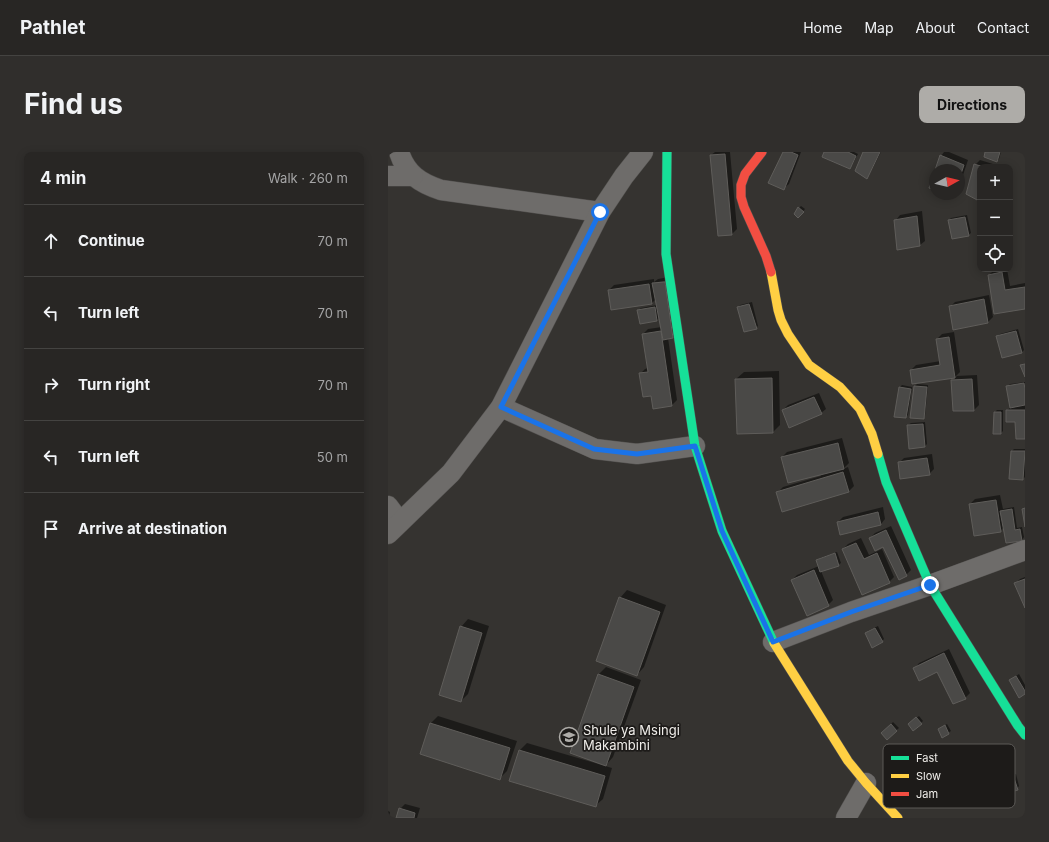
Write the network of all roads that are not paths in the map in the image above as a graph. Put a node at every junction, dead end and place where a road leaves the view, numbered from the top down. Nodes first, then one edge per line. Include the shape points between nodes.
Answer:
1 (399, 152) edge
2 (643, 152) edge
3 (667, 152) edge
4 (762, 152) edge
5 (389, 174) edge
6 (414, 176) junction
7 (600, 212) junction
8 (501, 407) junction
9 (695, 446) junction
10 (388, 506) edge
11 (394, 528) edge
12 (1025, 550) edge
13 (930, 585) junction
14 (773, 642) junction
15 (1025, 735) edge
16 (866, 783) junction
17 (883, 802) edge
18 (889, 808) edge
19 (846, 818) edge
20 (898, 818) edge

1 - 6 street via 402,161
2 - 7 street
3 - 9 street via 666,254
4 - 13 street via 745,174 741,185 741,197 771,270 781,320 809,365 840,387 860,409 872,434 886,482
5 - 6 street
6 - 7 street via 441,190
7 - 8 street
8 - 9 street via 594,449 637,454
8 - 11 street via 451,473
9 - 14 street via 722,531
10 - 11 street
12 - 13 street
13 - 14 street
13 - 15 street
14 - 16 street via 848,761
16 - 17 street
16 - 19 street
18 - 20 street

